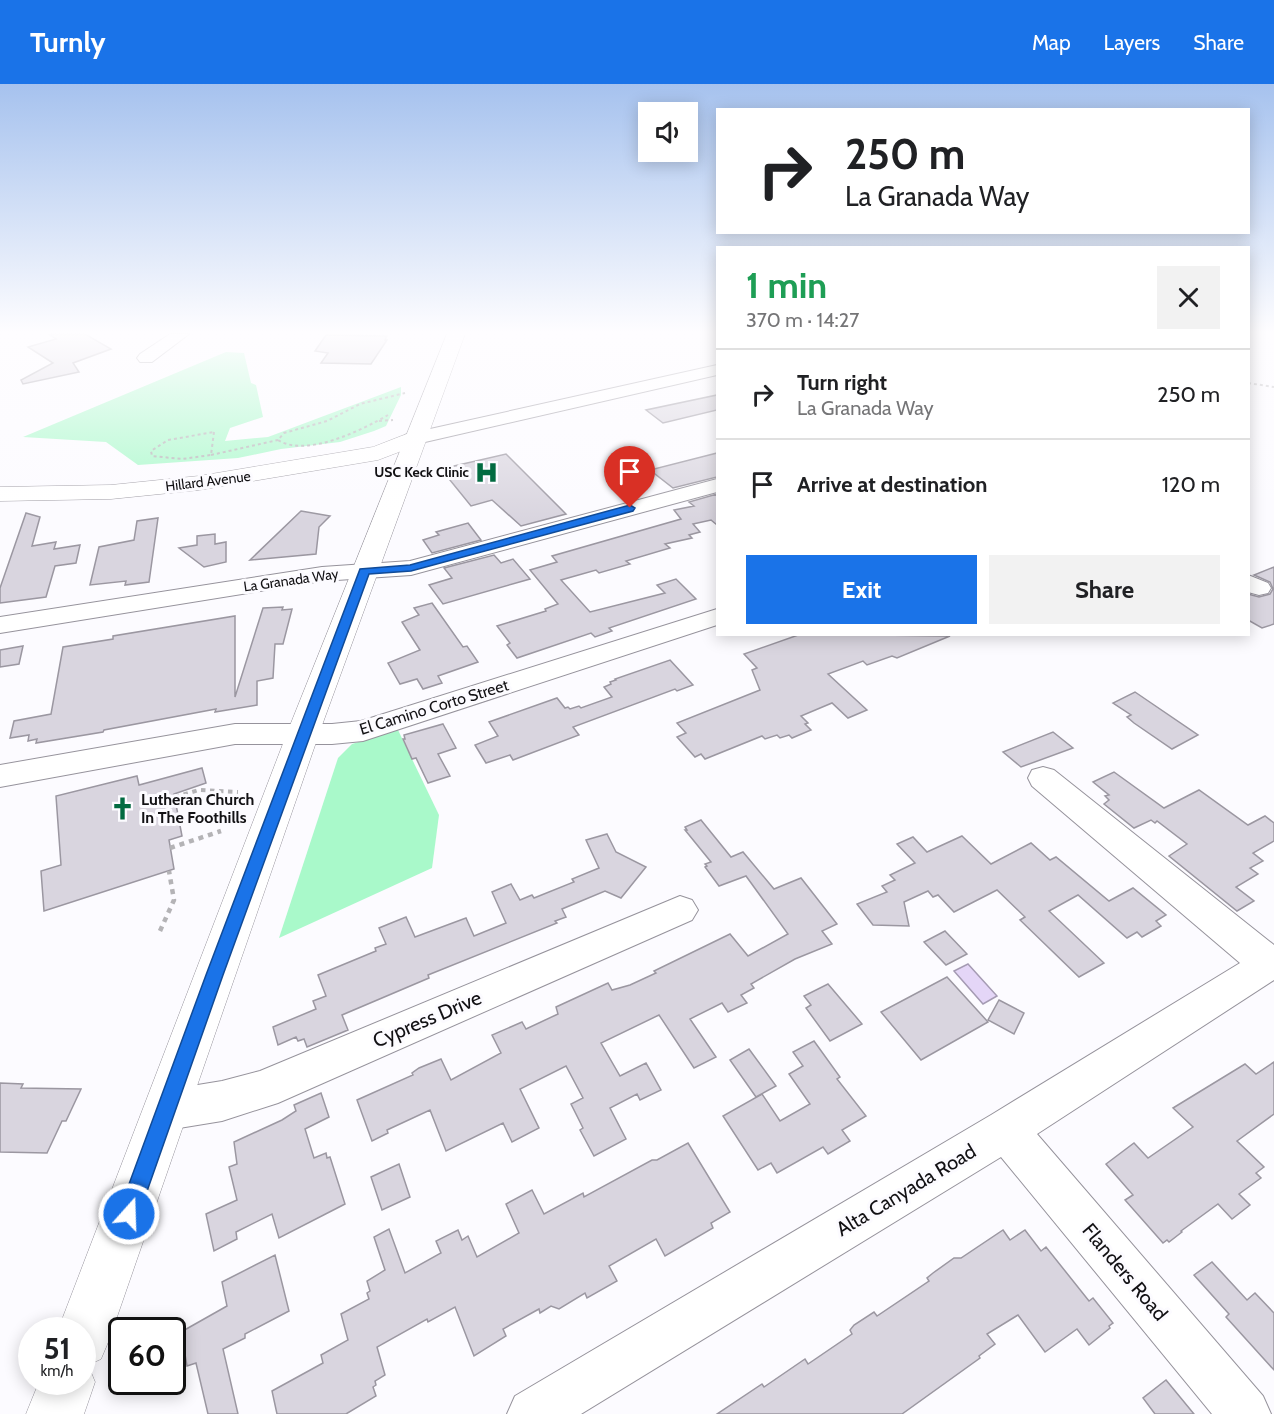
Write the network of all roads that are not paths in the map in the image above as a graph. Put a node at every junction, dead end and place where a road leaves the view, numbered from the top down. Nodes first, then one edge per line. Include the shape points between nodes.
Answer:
1 (430, 396) edge
2 (602, 396) edge
3 (412, 439) junction
4 (0, 473) edge
5 (716, 485) edge
6 (0, 494) edge
7 (364, 571) junction
8 (716, 617) edge
9 (0, 625) edge
10 (304, 732) junction
11 (0, 776) edge
12 (1043, 778) dead end
13 (680, 910) dead end
14 (1271, 963) edge
15 (167, 1110) junction
16 (1006, 1130) junction
17 (90, 1317) edge
18 (63, 1395) edge
19 (56, 1414) edge
20 (534, 1414) edge
21 (1245, 1414) edge

1 - 3 main road
2 - 3 street, Hillard Avenue
3 - 4 main road, Hillard Avenue via 191,469
3 - 6 main road, Hillard Avenue via 378,453 199,483 111,492
3 - 7 main road
5 - 7 street, La Granada Way via 411,568
7 - 9 street, La Granada Way via 322,574
7 - 10 main road
8 - 10 street, El Camino Corto Street via 363,730 345,734
10 - 11 street, El Camino Corto Street via 235,734
10 - 15 main road
12 - 14 street
13 - 15 street, Cypress Drive via 263,1089
14 - 16 street, Alta Canyada Road
15 - 17 main road
16 - 20 street, Alta Canyada Road
16 - 21 street, Flanders Road
18 - 19 main road

